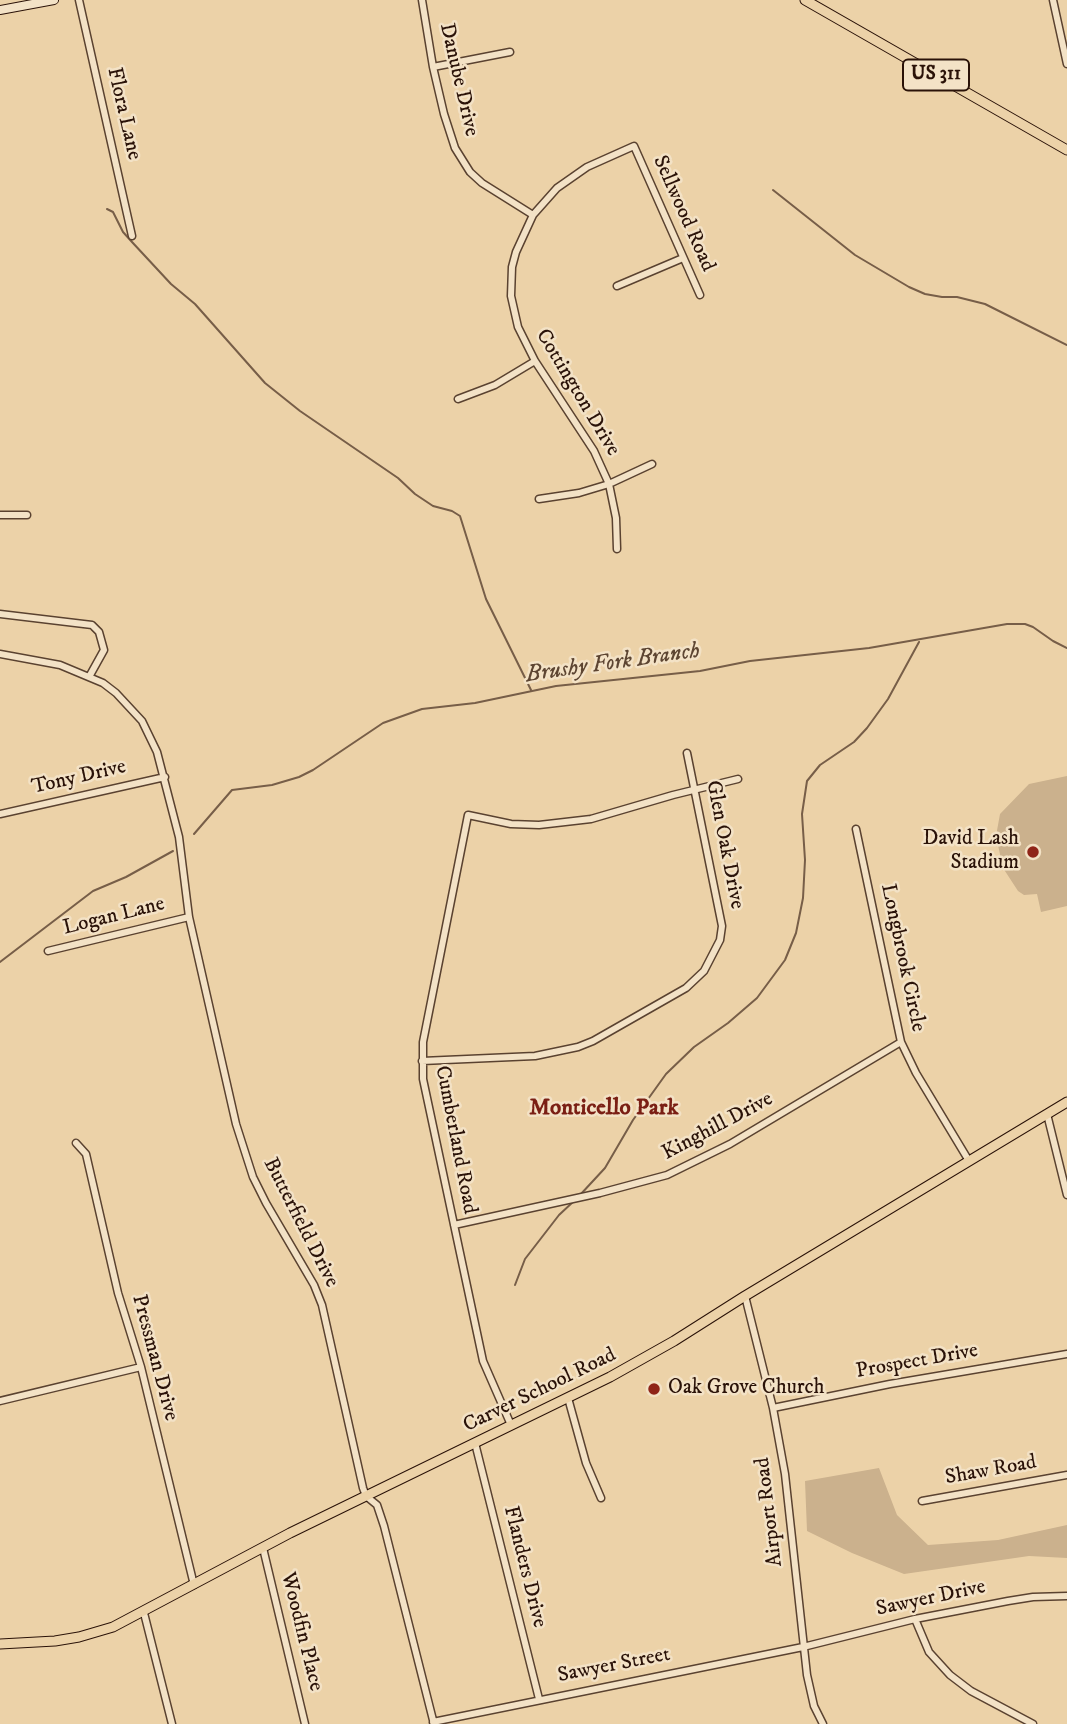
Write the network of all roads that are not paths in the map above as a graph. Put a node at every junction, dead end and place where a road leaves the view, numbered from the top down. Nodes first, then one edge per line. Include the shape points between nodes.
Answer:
1 (54, 0) edge
2 (79, 0) edge
3 (422, 0) edge
4 (804, 0) edge
5 (1052, 0) edge
6 (0, 10) edge
7 (510, 52) dead end
8 (1067, 64) edge
9 (433, 67) junction
10 (634, 146) joint
11 (1067, 150) edge
12 (533, 215) junction
13 (132, 236) dead end
14 (683, 258) junction
15 (617, 286) dead end
16 (700, 295) dead end
17 (535, 361) junction
18 (458, 399) dead end
19 (652, 464) dead end
20 (609, 484) junction
21 (539, 499) dead end
22 (0, 515) edge
23 (27, 515) dead end
24 (617, 549) dead end
25 (0, 614) edge
26 (0, 654) edge
27 (89, 677) junction
28 (688, 753) dead end
29 (165, 777) junction
30 (738, 779) dead end
31 (695, 789) junction
32 (0, 814) edge
33 (856, 829) dead end
34 (188, 917) junction
35 (48, 951) dead end
36 (901, 1042) junction
37 (422, 1061) junction
38 (1067, 1102) edge
39 (1047, 1114) junction
40 (76, 1143) dead end
41 (969, 1161) junction
42 (1067, 1195) edge
43 (454, 1225) junction
44 (745, 1296) junction
45 (1067, 1354) edge
46 (141, 1367) junction
47 (568, 1398) junction
48 (0, 1401) edge
49 (773, 1408) junction
50 (511, 1426) junction
51 (475, 1443) junction
52 (1067, 1475) edge
53 (366, 1496) junction
54 (601, 1498) dead end
55 (922, 1502) dead end
56 (262, 1548) junction
57 (194, 1585) junction
58 (1067, 1596) edge
59 (144, 1613) junction
60 (915, 1619) junction
61 (0, 1644) edge
62 (803, 1647) junction
63 (538, 1699) junction
64 (433, 1723) edge
65 (172, 1724) edge
66 (305, 1724) edge
67 (822, 1724) edge
68 (1033, 1724) edge

1 - 6 street
2 - 13 street, Flora Lane
3 - 9 street, Danube Drive
4 - 11 main road, US 311
5 - 8 street
7 - 9 street
9 - 12 street, Danube Drive via 461,159 482,183
10 - 12 street, Cottington Drive via 587,167 557,188
10 - 14 street, Sellwood Road
12 - 17 street, Cottington Drive via 516,252 511,296 518,327
14 - 15 street
14 - 16 street, Sellwood Road
17 - 18 street via 495,385
17 - 20 street, Cottington Drive via 577,422
19 - 20 street
20 - 21 street
20 - 24 street, Cottington Drive
22 - 23 street
25 - 27 street via 92,625 104,650
26 - 27 street, Butterfield Drive via 60,665
27 - 29 street, Butterfield Drive via 116,693 142,721
28 - 31 street, Glen Oak Drive
29 - 32 street, Tony Drive
29 - 34 street, Butterfield Drive via 179,837
30 - 31 street
31 - 37 street, Cumberland Road via 606,816 563,823 511,824 468,815
31 - 37 street, Glen Oak Drive via 722,926 713,957 695,981 578,1047 535,1056
33 - 36 street, Longbrook Circle
34 - 35 street, Logan Lane
34 - 53 street, Butterfield Drive via 244,1152 266,1203 322,1305
36 - 41 street, Longbrook Circle
36 - 43 street, Kinghill Drive via 730,1144 667,1175
37 - 43 street, Cumberland Road
38 - 39 main road, Carver School Road
39 - 41 main road, Carver School Road
39 - 42 street
40 - 46 street, Pressman Drive via 86,1154 118,1293
41 - 44 main road, Carver School Road
43 - 50 street, Cumberland Road via 483,1361
44 - 47 main road, Carver School Road via 645,1358
44 - 49 street, Airport Road
45 - 49 street, Prospect Drive
46 - 48 street
46 - 57 street, Pressman Drive
47 - 50 main road, Carver School Road
47 - 54 street
49 - 62 street, Airport Road via 785,1474
50 - 51 main road, Carver School Road
51 - 53 main road, Carver School Road
51 - 63 street, Flanders Drive
52 - 55 street, Shaw Road
53 - 56 main road, Carver School Road
53 - 64 street, Butterfield Drive via 377,1505 384,1527
56 - 57 main road, Carver School Road
56 - 66 street, Woodfin Place
57 - 59 main road, Carver School Road
58 - 60 street, Sawyer Drive via 1021,1599
59 - 61 main road, Carver School Road via 79,1637
59 - 65 street
60 - 62 street, Sawyer Drive
60 - 68 street via 929,1651 950,1675
62 - 63 street, Sawyer Street
62 - 67 street, Airport Road via 810,1693
63 - 64 street, Sawyer Street

